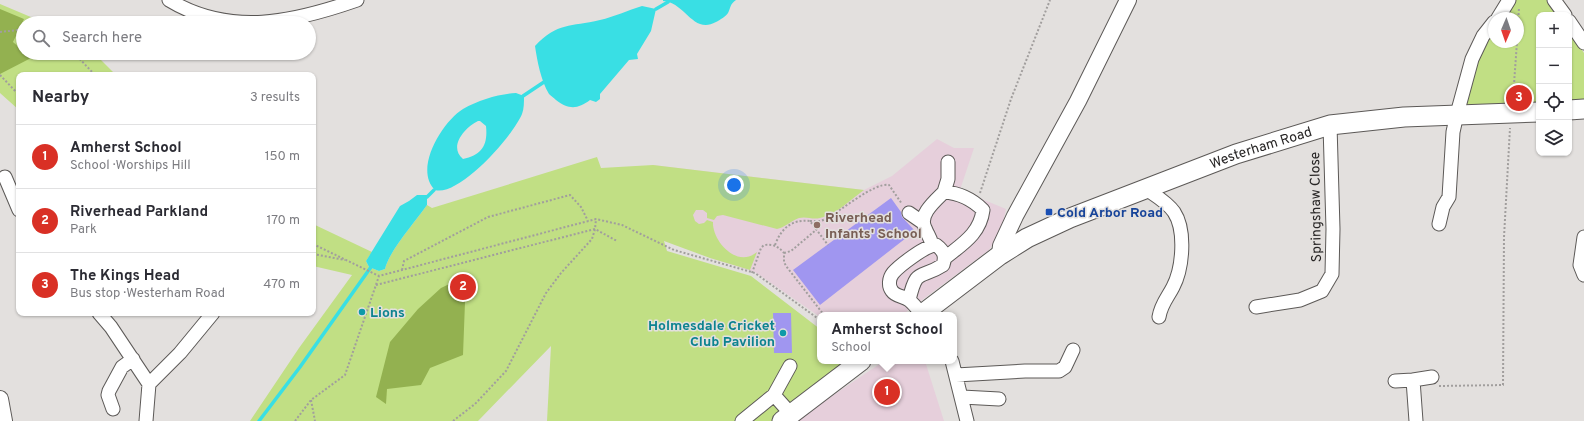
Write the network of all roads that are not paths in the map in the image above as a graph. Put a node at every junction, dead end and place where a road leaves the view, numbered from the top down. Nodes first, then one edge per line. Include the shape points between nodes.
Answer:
1 (169, 0) edge
2 (357, 0) edge
3 (1128, 0) edge
4 (1554, 0) edge
5 (1514, 4) edge
6 (1505, 12) edge
7 (1563, 12) edge
8 (202, 16) edge
9 (304, 16) edge
10 (1572, 25) edge
11 (1488, 30) edge
12 (1584, 43) edge
13 (1584, 109) edge
14 (1572, 110) edge
15 (1536, 112) edge
16 (1457, 114) junction
17 (1330, 125) junction
18 (948, 162) dead end
19 (5, 177) dead end
20 (1146, 188) junction
21 (944, 192) junction
22 (16, 203) edge
23 (909, 213) road end
24 (922, 222) junction
25 (1440, 224) dead end
26 (1584, 236) edge
27 (932, 246) junction
28 (1000, 255) junction
29 (945, 258) junction
30 (1584, 275) edge
31 (909, 300) junction
32 (1256, 306) dead end
33 (919, 312) edge
34 (926, 312) edge
35 (102, 316) edge
36 (211, 316) edge
37 (1159, 316) dead end
38 (1073, 350) dead end
39 (133, 358) junction
40 (857, 364) edge
41 (953, 364) edge
42 (790, 366) dead end
43 (956, 375) junction
44 (1432, 377) road end
45 (1413, 380) junction
46 (1395, 381) dead end
47 (149, 384) junction
48 (774, 395) junction
49 (962, 397) junction
50 (0, 399) edge
51 (999, 399) dead end
52 (113, 409) dead end
53 (786, 417) edge
54 (4, 421) edge
55 (146, 421) edge
56 (742, 421) edge
57 (967, 421) edge
58 (1416, 421) edge

1 - 8 street
2 - 9 street
3 - 28 main road via 1078,101 1015,216 1001,246
4 - 7 street
5 - 6 street
10 - 12 street
11 - 16 street via 1472,59
13 - 14 highway
15 - 16 highway, Westerham Road
16 - 17 highway, Westerham Road via 1404,116
16 - 25 street via 1453,132 1450,192 1443,206
17 - 20 highway, Westerham Road via 1236,154
17 - 32 street, Springshaw Close via 1332,274 1322,291 1300,300
18 - 21 street via 948,179
19 - 22 street
20 - 28 highway, Westerham Road via 1070,218 1027,238
20 - 37 street via 1175,214 1182,240 1178,275 1162,303
21 - 24 street via 926,212
21 - 29 street via 952,192 983,210 982,218 969,239
23 - 24 street
24 - 27 street
26 - 30 street via 1580,265
27 - 29 street via 936,245 943,251
27 - 31 street via 892,274 890,290
28 - 34 highway, Westerham Road
29 - 31 street via 943,265 936,270 918,276 913,283
31 - 33 street
35 - 39 street
36 - 47 street via 180,353
38 - 43 street via 1065,367 1059,371
39 - 47 street
39 - 52 street via 122,366 108,391
40 - 53 highway
41 - 43 street
42 - 48 street
43 - 49 street
44 - 45 street
45 - 46 street
45 - 58 street
47 - 55 street
48 - 53 street
48 - 56 street
49 - 51 street
49 - 57 street
50 - 54 main road

